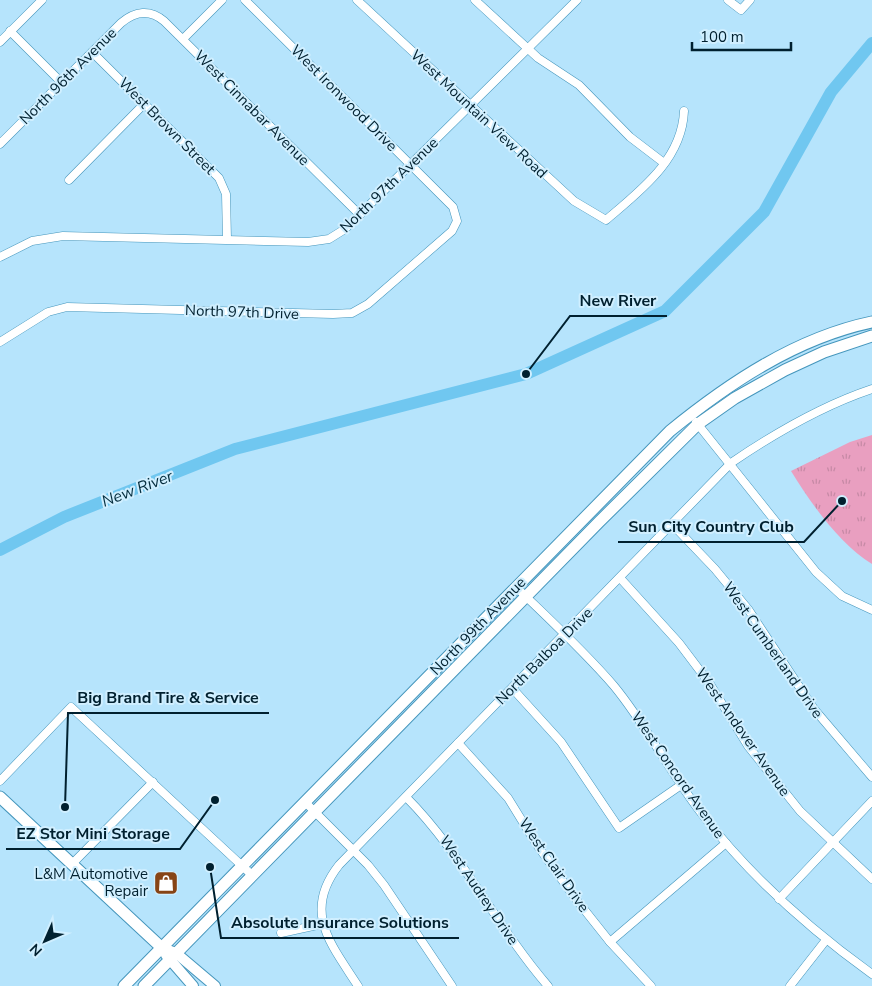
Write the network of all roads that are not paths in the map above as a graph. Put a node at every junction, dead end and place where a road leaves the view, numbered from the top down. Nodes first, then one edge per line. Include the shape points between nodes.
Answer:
1 (42, 0) edge
2 (222, 0) edge
3 (245, 0) edge
4 (357, 0) edge
5 (475, 0) edge
6 (577, 0) edge
7 (728, 0) edge
8 (750, 0) edge
9 (140, 13) joint
10 (10, 31) junction
11 (183, 39) junction
12 (0, 42) edge
13 (528, 49) junction
14 (92, 52) junction
15 (61, 82) junction
16 (145, 103) junction
17 (471, 106) junction
18 (684, 111) dead end
19 (0, 144) edge
20 (664, 163) junction
21 (411, 165) junction
22 (69, 180) dead end
23 (360, 215) junction
24 (457, 221) joint
25 (227, 239) junction
26 (0, 257) edge
27 (872, 322) edge
28 (872, 336) edge
29 (0, 342) edge
30 (872, 390) edge
31 (690, 415) junction
32 (698, 424) junction
33 (731, 464) junction
34 (672, 524) junction
35 (621, 579) junction
36 (516, 587) junction
37 (526, 596) junction
38 (872, 610) edge
39 (565, 634) junction
40 (426, 679) junction
41 (436, 688) junction
42 (512, 688) junction
43 (458, 743) junction
44 (872, 777) edge
45 (0, 781) edge
46 (153, 782) junction
47 (681, 785) junction
48 (0, 797) edge
49 (406, 797) junction
50 (305, 802) junction
51 (872, 802) edge
52 (315, 813) junction
53 (726, 843) junction
54 (831, 843) junction
55 (353, 851) junction
56 (72, 864) junction
57 (242, 866) junction
58 (253, 876) junction
59 (872, 879) edge
60 (779, 899) junction
61 (322, 924) junction
62 (282, 933) dead end
63 (826, 940) junction
64 (610, 942) junction
65 (162, 948) junction
66 (173, 957) junction
67 (872, 974) edge
68 (124, 986) edge
69 (144, 986) edge
70 (193, 986) edge
71 (215, 986) edge
72 (358, 986) edge
73 (452, 986) edge
74 (548, 986) edge
75 (651, 986) edge
76 (790, 986) edge

1 - 10 street
2 - 11 street
3 - 21 street, West Ironwood Drive
4 - 17 street, West Mountain View Road
5 - 13 street
6 - 13 street, North 97th Avenue
7 - 8 street via 741,10
9 - 11 street, West Cinnabar Avenue via 158,16
9 - 14 street, North 96th Avenue via 125,19
10 - 12 street
10 - 15 street
11 - 23 street, West Cinnabar Avenue
13 - 17 street, North 97th Avenue
13 - 20 street via 575,81 630,137
14 - 15 street, North 96th Avenue
14 - 16 street, West Brown Street
15 - 19 street, North 96th Avenue
16 - 22 street
16 - 25 street, West Brown Street via 224,186
17 - 20 street, West Mountain View Road via 574,202 606,220 645,186
17 - 21 street, North 97th Avenue
18 - 20 street via 683,129
21 - 23 street, North 97th Avenue
21 - 24 street, West Ironwood Drive via 453,207
23 - 25 street, North 97th Avenue via 341,232 323,240
24 - 29 street, North 97th Drive via 446,236 368,304 352,313 66,307 48,312
25 - 26 street, North 97th Avenue via 52,237 21,245
27 - 31 main road, North 99th Avenue via 817,340 762,366
28 - 32 main road, North 99th Avenue via 824,352 785,370 734,398
30 - 33 street, North Balboa Drive via 848,397 807,417
31 - 32 street
31 - 36 main road, North 99th Avenue via 650,450
32 - 33 street
32 - 37 main road, North 99th Avenue
33 - 34 street, North Balboa Drive
33 - 38 street via 816,572 842,596
34 - 35 street, North Balboa Drive
34 - 44 street, West Cumberland Drive via 748,609 814,709
35 - 39 street, North Balboa Drive
35 - 54 street, West Andover Avenue via 679,643 772,778
36 - 37 street, West Concord Avenue
36 - 40 main road, North 99th Avenue
37 - 39 street, West Concord Avenue
37 - 41 main road, North 99th Avenue
39 - 42 street, North Balboa Drive
39 - 47 street, West Concord Avenue via 614,687 655,742
40 - 41 main road
40 - 50 main road, North 99th Avenue
41 - 52 main road, North 99th Avenue
42 - 43 street, North Balboa Drive
42 - 47 street via 561,742 619,828
43 - 49 street, North Balboa Drive
43 - 64 street, West Clair Drive via 508,798 537,845
45 - 46 street via 72,707
46 - 56 street
46 - 57 street
47 - 53 street, West Concord Avenue
48 - 56 main road
49 - 55 street, North Balboa Drive
49 - 74 street, West Audrey Drive via 442,837 496,919
50 - 52 street
50 - 57 main road, North 99th Avenue
51 - 54 street
52 - 55 street
52 - 58 main road, North 99th Avenue
53 - 60 street, West Concord Avenue
53 - 64 street
54 - 59 street, West Andover Avenue
54 - 60 street
55 - 61 street, North Balboa Drive via 326,885 320,908
55 - 73 street via 384,885
56 - 65 main road
57 - 58 street
57 - 65 main road, North 99th Avenue
58 - 66 main road, North 99th Avenue
60 - 63 street, West Concord Avenue
61 - 62 street
61 - 72 street, North Balboa Drive
63 - 67 street, West Concord Avenue
63 - 76 street
64 - 75 street, West Clair Drive
65 - 66 street
65 - 68 main road, North 99th Avenue
66 - 69 main road, North 99th Avenue
66 - 70 street
66 - 71 street

